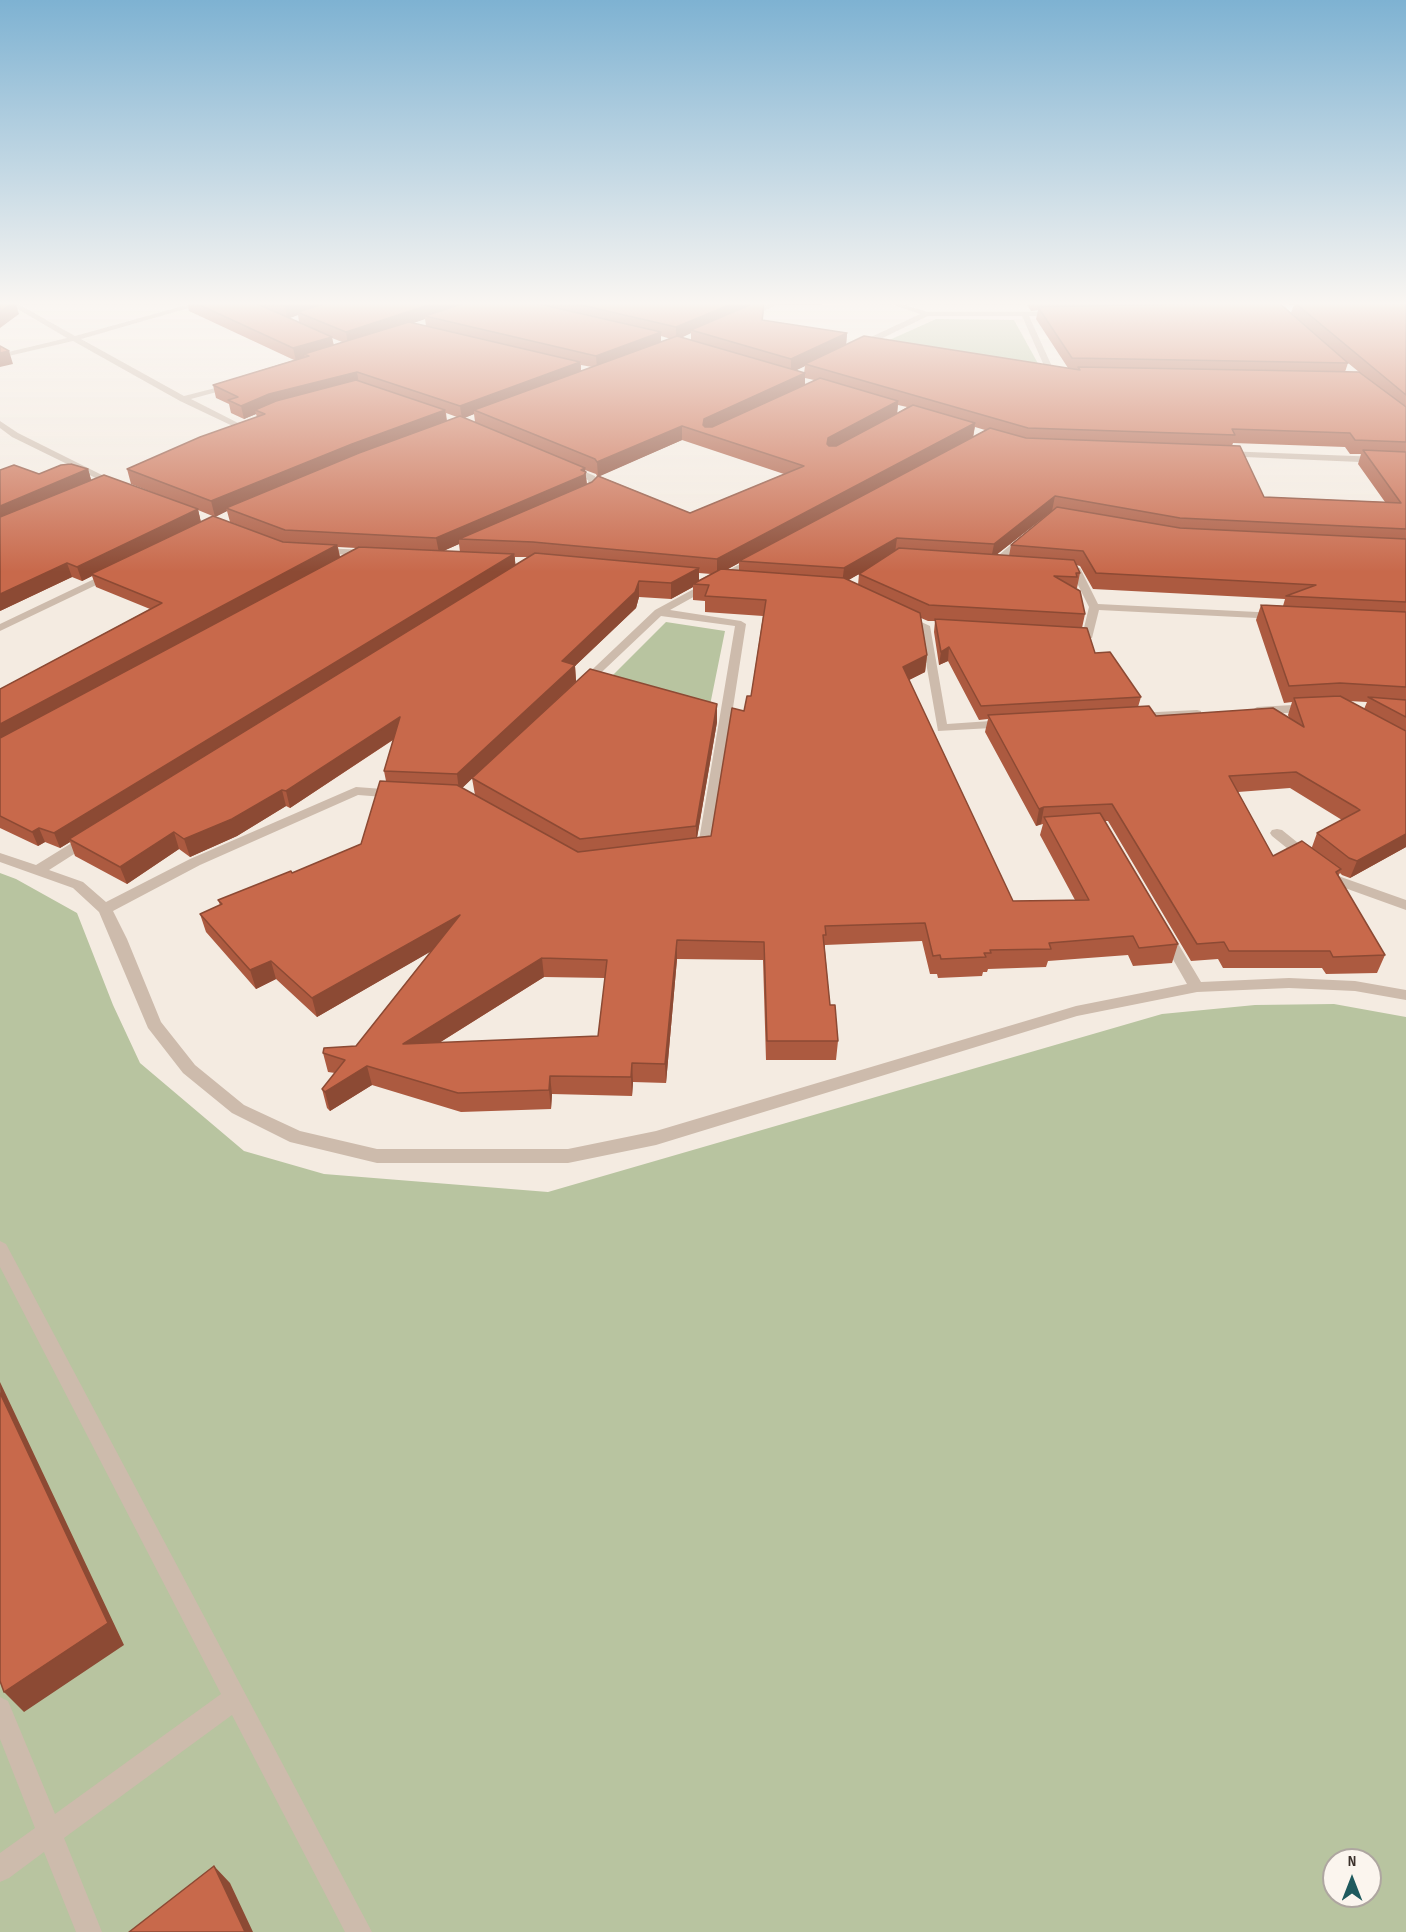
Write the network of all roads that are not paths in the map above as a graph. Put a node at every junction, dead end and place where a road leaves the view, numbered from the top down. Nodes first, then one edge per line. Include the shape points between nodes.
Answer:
1 (169, 391) edge
2 (210, 391) edge
3 (183, 399) junction
4 (0, 424) edge
5 (231, 431) edge
6 (15, 435) junction
7 (0, 441) edge
8 (1215, 454) edge
9 (1406, 460) edge
10 (560, 464) edge
11 (122, 478) dead end
12 (111, 482) junction
13 (100, 487) edge
14 (131, 490) edge
15 (579, 497) edge
16 (1035, 529) edge
17 (308, 550) edge
18 (770, 552) edge
19 (361, 553) junction
20 (384, 554) edge
21 (972, 562) edge
22 (340, 564) edge
23 (994, 564) junction
24 (1017, 565) edge
25 (1053, 568) edge
26 (121, 569) edge
27 (695, 578) edge
28 (718, 580) junction
29 (741, 582) edge
30 (1094, 607) junction
31 (659, 612) junction
32 (895, 612) edge
33 (1290, 617) edge
34 (0, 628) edge
35 (1053, 634) edge
36 (574, 693) edge
37 (1322, 707) edge
38 (1239, 712) edge
39 (1215, 713) edge
40 (1120, 718) edge
41 (1013, 724) edge
42 (416, 795) edge
43 (98, 833) edge
44 (1277, 833) dead end
45 (681, 852) edge
46 (0, 857) edge
47 (37, 871) junction
48 (1406, 904) edge
49 (105, 909) junction
50 (1155, 916) edge
51 (1197, 987) junction
52 (1406, 995) edge
53 (1, 1254) edge
54 (236, 1698) junction
55 (0, 1709) edge
56 (50, 1833) junction
57 (0, 1869) edge
58 (89, 1932) edge
59 (359, 1932) edge

1 - 3 street
2 - 3 street
3 - 5 street via 246,425
4 - 6 street
6 - 7 street
6 - 12 street
8 - 9 street
10 - 15 street via 592,478 594,486
11 - 12 street
12 - 13 street
12 - 14 street
16 - 23 street
17 - 19 street
18 - 28 street
19 - 20 street
19 - 22 street
21 - 23 street
23 - 24 street
25 - 30 street via 1076,570
26 - 34 street
27 - 28 street
28 - 29 street
28 - 31 street
30 - 33 street
30 - 35 street via 1088,636
31 - 36 street
31 - 45 street via 741,624 704,849
32 - 41 street via 930,626 942,728
37 - 38 street
39 - 40 street
42 - 49 street via 356,791 195,862
43 - 47 street
44 - 48 street via 1336,880
46 - 47 street
47 - 49 street via 78,885
49 - 51 street via 154,1024 189,1069 238,1108 296,1137 377,1156 568,1156 656,1138 1076,1011
50 - 51 street
51 - 52 street via 1289,983 1355,986
53 - 54 street
54 - 56 street
54 - 59 street
55 - 56 street
56 - 57 street
56 - 58 street

